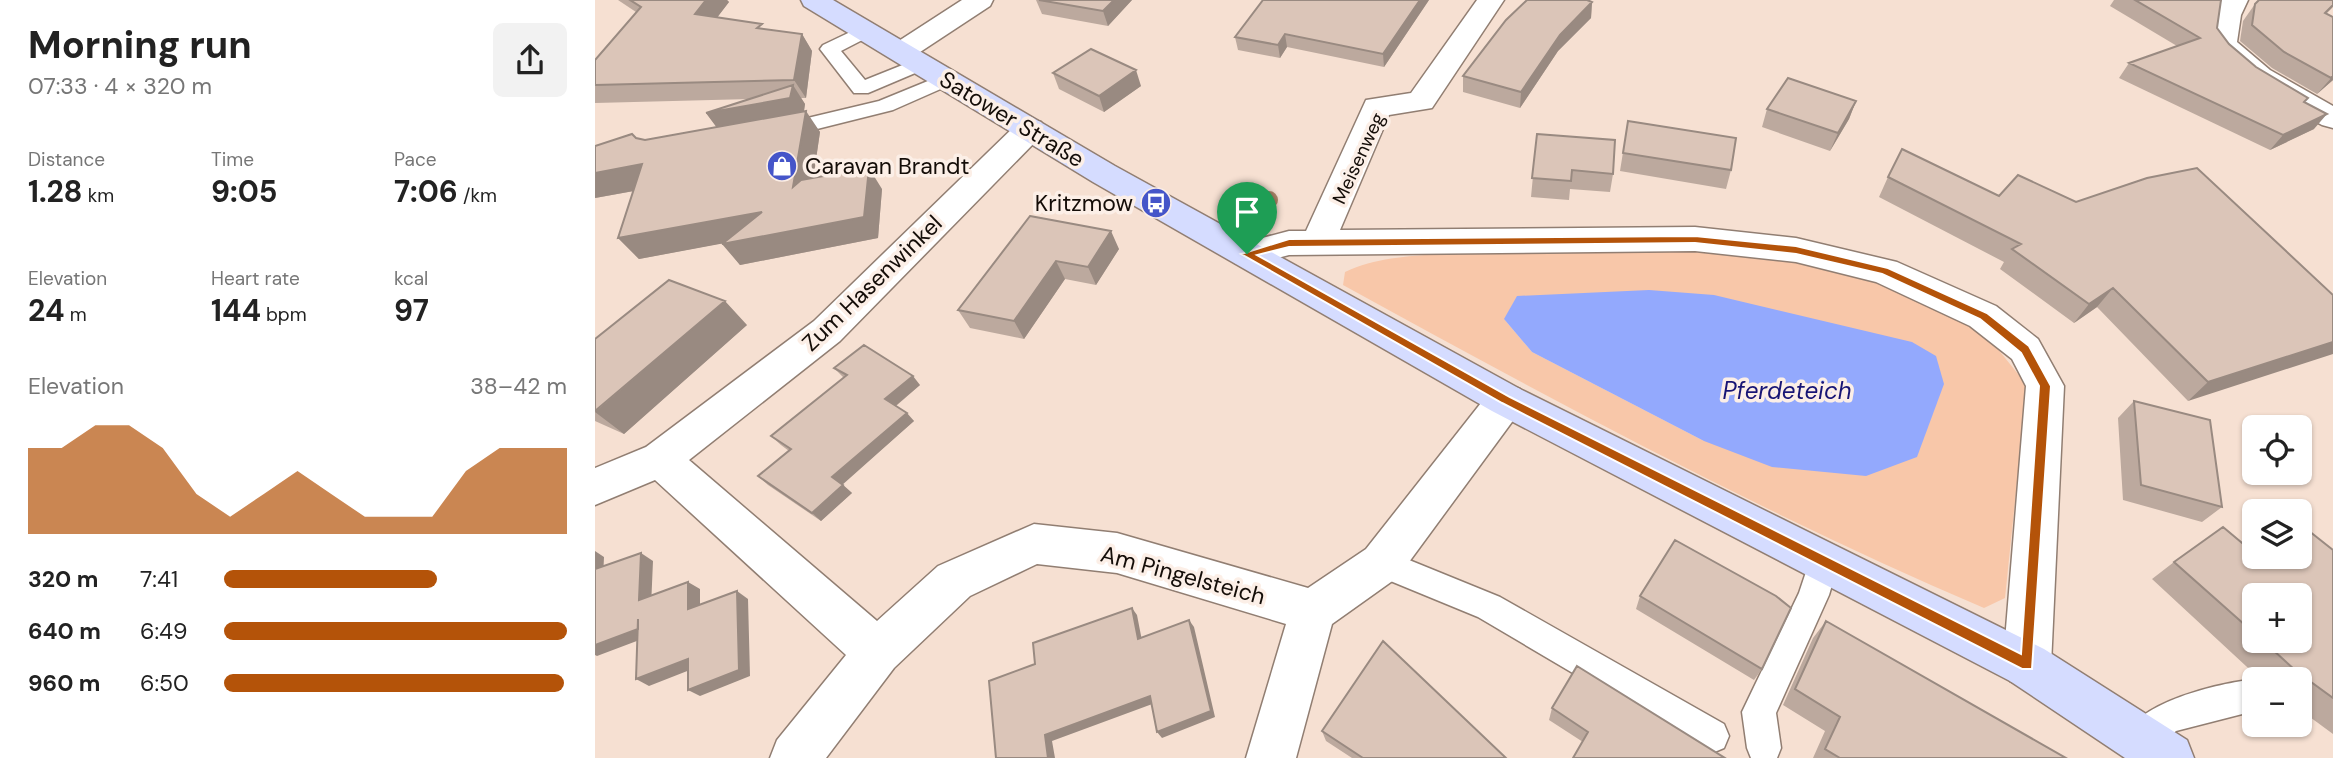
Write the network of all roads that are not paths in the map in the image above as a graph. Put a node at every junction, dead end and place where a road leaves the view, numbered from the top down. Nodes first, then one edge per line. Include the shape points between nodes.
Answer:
1 (814, 0) edge
2 (980, 0) edge
3 (1491, 0) edge
4 (2224, 6) edge
5 (865, 31) junction
6 (910, 58) junction
7 (945, 80) junction
8 (2333, 118) edge
9 (1030, 129) junction
10 (759, 135) edge
11 (1318, 242) junction
12 (1247, 254) junction
13 (1506, 400) junction
14 (660, 459) junction
15 (595, 487) edge
16 (1824, 561) junction
17 (1382, 563) junction
18 (1313, 611) junction
19 (877, 652) junction
20 (2027, 665) junction
21 (2242, 698) edge
22 (1712, 736) dead end
23 (1764, 748) dead end
24 (2155, 748) edge
25 (795, 758) edge
26 (1271, 758) edge

1 - 5 main road, Satower Straße
2 - 6 street
3 - 11 street, Meisenweg via 1421,101 1377,107
4 - 8 street via 2223,44 2239,62 2292,98
5 - 6 main road, Satower Straße
5 - 6 lane via 830,49 862,89
6 - 7 main road, Satower Straße
7 - 9 main road, Satower Straße
7 - 10 lane via 921,93 840,119
9 - 12 main road, Satower Straße
9 - 14 street, Zum Hasenwinkel via 827,331
11 - 12 street via 1289,243
11 - 20 street via 1695,239 1784,248 1885,271 1983,316 2025,349 2045,386
12 - 13 main road, Satower Straße
13 - 16 main road, Satower Straße
13 - 17 street
14 - 15 street, Zum Hasenwinkel
14 - 19 street
16 - 20 main road, Satower Straße
16 - 23 lane via 1814,595 1759,712
17 - 18 street
17 - 22 lane via 1489,607
18 - 19 street, Am Pingelsteich via 1117,553 1034,544 954,581
18 - 26 street
19 - 25 street, Am Pingelsteich
20 - 24 main road, Satower Straße
21 - 24 lane via 2168,718

